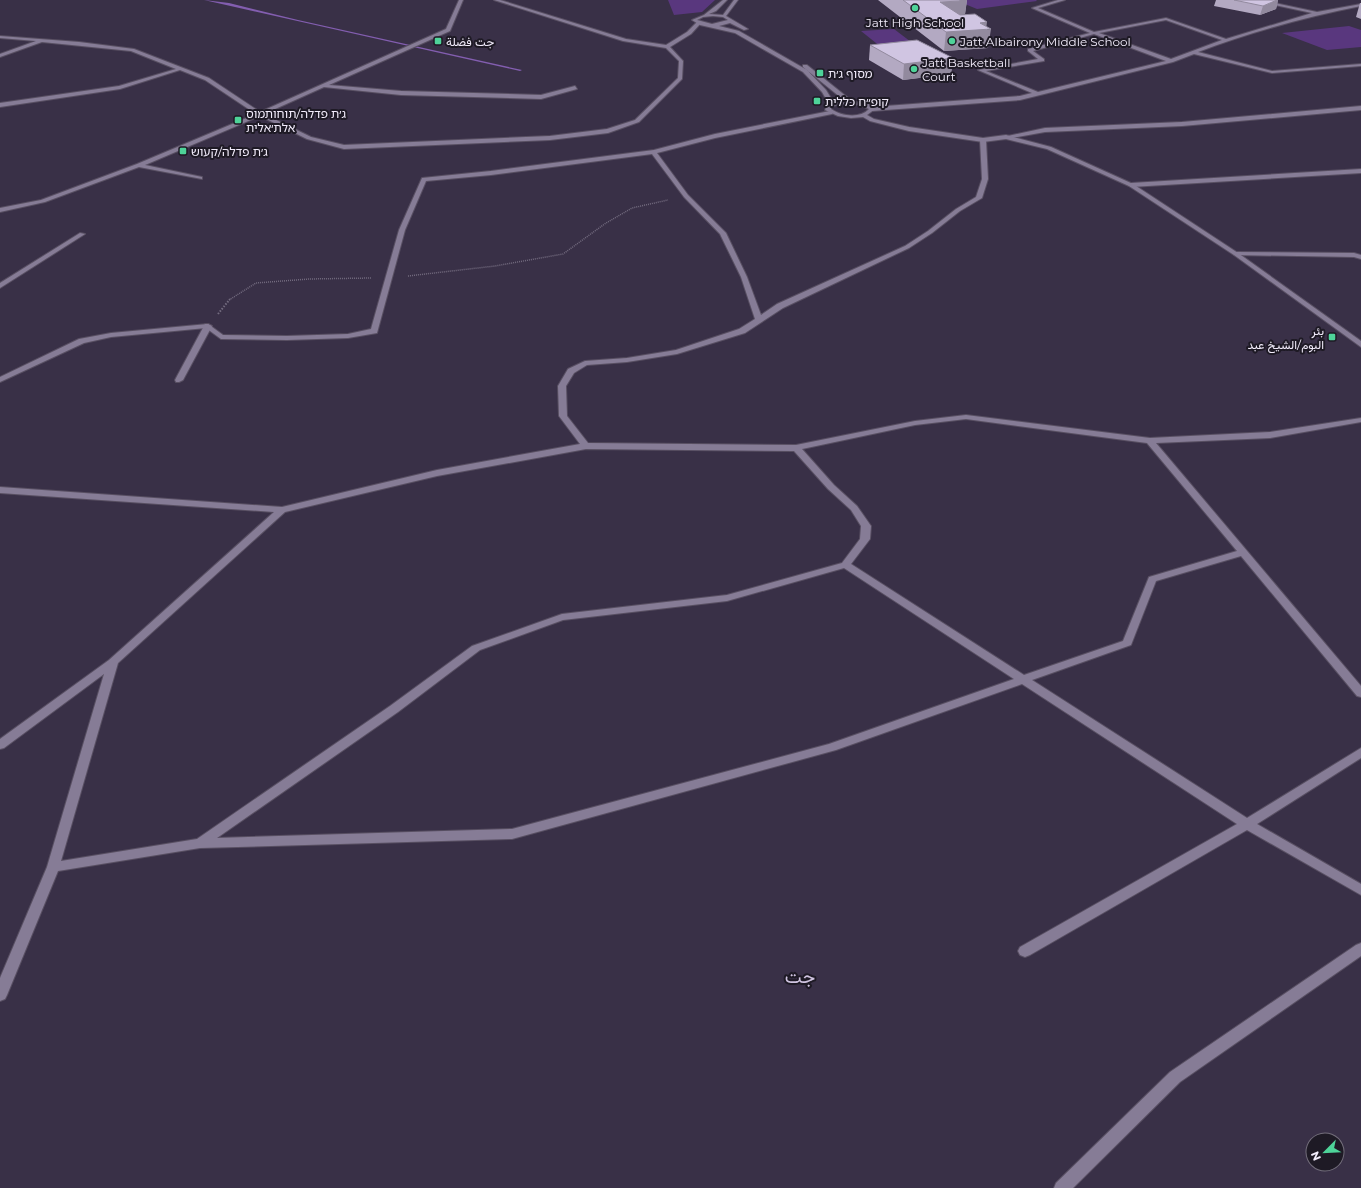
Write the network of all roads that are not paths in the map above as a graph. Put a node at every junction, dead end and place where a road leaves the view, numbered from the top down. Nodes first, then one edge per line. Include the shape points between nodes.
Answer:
1 (461, 0) edge
2 (496, 0) edge
3 (725, 0) edge
4 (736, 0) edge
5 (1063, 0) edge
6 (1254, 0) edge
7 (1361, 4) edge
8 (1318, 13) junction
9 (702, 16) junction
10 (724, 16) junction
11 (730, 21) junction
12 (699, 23) junction
13 (710, 25) junction
14 (748, 31) dead end
15 (1094, 34) junction
16 (0, 37) edge
17 (762, 39) dead end
18 (44, 40) junction
19 (1226, 40) junction
20 (668, 47) junction
21 (1192, 52) junction
22 (0, 56) edge
23 (1171, 61) junction
24 (1361, 65) edge
25 (180, 69) junction
26 (323, 86) junction
27 (575, 88) dead end
28 (1038, 94) junction
29 (850, 102) junction
30 (832, 104) junction
31 (0, 105) edge
32 (1361, 108) edge
33 (872, 109) junction
34 (830, 112) junction
35 (260, 114) junction
36 (863, 115) junction
37 (1006, 137) junction
38 (983, 140) junction
39 (654, 152) junction
40 (139, 165) junction
41 (1361, 171) edge
42 (200, 178) dead end
43 (1131, 185) junction
44 (0, 210) edge
45 (82, 234) dead end
46 (1236, 254) junction
47 (1361, 257) edge
48 (0, 286) edge
49 (759, 320) junction
50 (208, 326) junction
51 (1361, 345) edge
52 (0, 380) edge
53 (179, 380) dead end
54 (1361, 420) edge
55 (1150, 441) junction
56 (586, 446) junction
57 (796, 448) junction
58 (0, 490) edge
59 (282, 510) junction
60 (1243, 552) junction
61 (845, 565) junction
62 (113, 662) junction
63 (1023, 681) junction
64 (1361, 694) edge
65 (0, 745) edge
66 (1361, 752) edge
67 (1247, 824) junction
68 (200, 843) junction
69 (53, 866) junction
70 (1361, 890) edge
71 (1361, 949) edge
72 (1026, 950) dead end
73 (0, 995) edge
74 (1062, 1188) edge

1 - 26 street via 448,30
2 - 20 street via 625,40
3 - 9 street
4 - 10 street
5 - 15 street via 1034,8
6 - 8 street
7 - 8 street
8 - 19 street
9 - 10 street
9 - 12 street via 694,20
10 - 11 street via 731,19
11 - 13 street
11 - 14 street
12 - 13 street
12 - 20 street
13 - 30 street via 737,32 805,71 824,91
15 - 19 street via 1166,19
15 - 23 street
15 - 28 street via 1030,50 1042,60 980,70
16 - 18 street
17 - 29 street via 813,71
18 - 22 street
18 - 25 street via 132,50
19 - 21 street
20 - 35 street via 681,61 680,78 636,121 608,131 550,138 344,147 309,138
21 - 23 street
21 - 24 street via 1272,72
23 - 28 street
25 - 31 street via 120,87
25 - 35 street via 207,79
26 - 27 street via 474,96 541,96
26 - 35 street
28 - 33 street via 998,100
29 - 30 street
29 - 33 street
30 - 34 street via 827,108
32 - 37 street via 1182,124 1045,130
33 - 36 street
34 - 36 street via 842,116
34 - 39 street via 715,136
35 - 40 street
36 - 38 street via 892,126
37 - 38 street
37 - 43 street via 1049,148
38 - 49 street via 985,179 979,198 907,247 780,306
39 - 49 street via 686,196 723,233 744,277
39 - 50 street via 424,179 402,230 374,331 348,336 221,337
40 - 42 street
40 - 44 street via 42,201
41 - 43 street
43 - 46 street
45 - 48 street
46 - 47 street
46 - 51 street
49 - 56 street via 742,331 678,352 585,363 571,371 562,386 563,416
50 - 52 street via 82,340
50 - 53 street
54 - 55 street via 1270,435
55 - 57 street via 966,417 915,423
55 - 60 street
56 - 57 street
56 - 59 street via 437,473
57 - 61 street via 854,508 866,526 866,539
58 - 59 street
59 - 62 street
60 - 63 street via 1152,579 1126,643
60 - 64 street
61 - 63 street
61 - 68 street via 727,598 562,617 476,648 394,709
62 - 65 street
62 - 69 street
63 - 67 street
63 - 68 street via 832,747 512,834
66 - 67 street
67 - 70 street
67 - 72 street
68 - 69 street
69 - 73 street
71 - 74 street via 1175,1077

